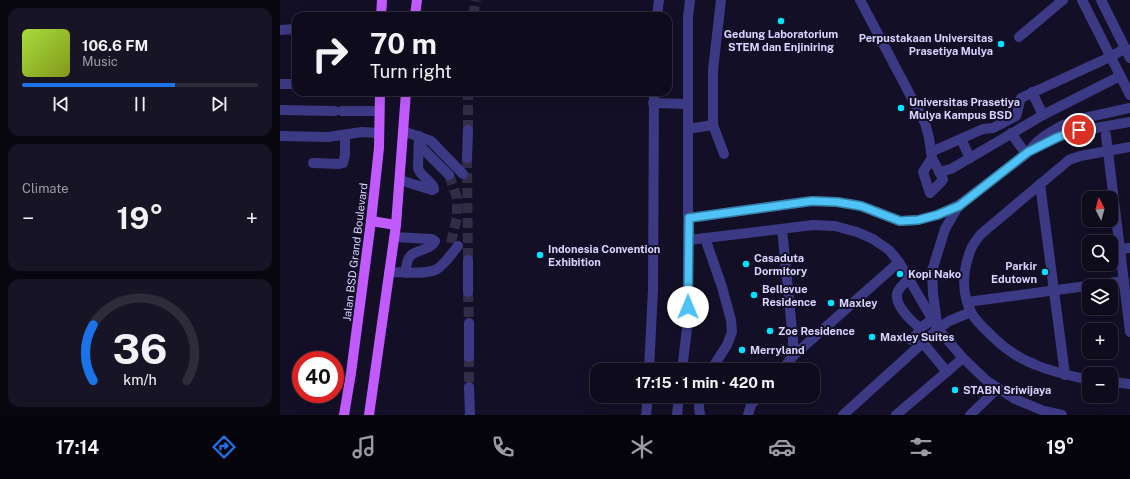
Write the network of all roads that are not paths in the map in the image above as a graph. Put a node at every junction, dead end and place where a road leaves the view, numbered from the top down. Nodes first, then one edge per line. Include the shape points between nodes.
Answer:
1 (382, 0) edge
2 (417, 0) edge
3 (659, 0) edge
4 (690, 0) edge
5 (721, 0) edge
6 (860, 0) edge
7 (1063, 0) edge
8 (1082, 0) edge
9 (1100, 0) edge
10 (382, 12) edge
11 (416, 12) edge
12 (658, 12) edge
13 (292, 29) edge
14 (280, 30) edge
15 (1019, 37) dead end
16 (1128, 53) edge
17 (1110, 56) junction
18 (1120, 76) junction
19 (280, 84) edge
20 (292, 84) edge
21 (1032, 92) junction
22 (1130, 95) edge
23 (380, 96) edge
24 (406, 96) edge
25 (654, 96) edge
26 (653, 103) junction
27 (688, 104) junction
28 (1130, 108) edge
29 (280, 110) edge
30 (380, 111) junction
31 (1043, 115) junction
32 (1130, 122) edge
33 (713, 125) junction
34 (688, 129) junction
35 (468, 130) tunnel mouth
36 (403, 131) junction
37 (379, 133) junction
38 (1011, 133) junction
39 (345, 135) junction
40 (1106, 135) dead end
41 (280, 136) edge
42 (961, 139) junction
43 (419, 141) junction
44 (1130, 147) edge
45 (1107, 150) junction
46 (1027, 153) junction
47 (724, 154) dead end
48 (931, 155) junction
49 (467, 158) tunnel mouth
50 (970, 158) junction
51 (313, 163) dead end
52 (939, 172) junction
53 (463, 174) dead end
54 (449, 175) tunnel mouth
55 (400, 180) junction
56 (1040, 184) junction
57 (959, 206) junction
58 (689, 218) junction
59 (371, 221) junction
60 (396, 224) junction
61 (782, 229) junction
62 (394, 237) junction
63 (705, 238) junction
64 (689, 240) junction
65 (455, 244) tunnel mouth
66 (1125, 248) edge
67 (468, 260) tunnel mouth
68 (899, 262) junction
69 (389, 272) junction
70 (406, 273) junction
71 (910, 279) junction
72 (1124, 281) junction
73 (1054, 290) junction
74 (468, 292) tunnel mouth
75 (967, 302) junction
76 (971, 312) junction
77 (932, 320) junction
78 (468, 323) tunnel mouth
79 (920, 328) junction
80 (938, 329) junction
81 (1130, 332) edge
82 (910, 340) dead end
83 (923, 343) junction
84 (793, 356) junction
85 (469, 357) tunnel mouth
86 (963, 358) junction
87 (649, 363) edge
88 (683, 363) edge
89 (715, 363) edge
90 (788, 363) edge
91 (947, 372) junction
92 (1065, 374) junction
93 (1082, 378) edge
94 (1118, 383) edge
95 (1130, 384) edge
96 (469, 387) tunnel mouth
97 (998, 388) junction
98 (647, 403) edge
99 (678, 403) edge
100 (699, 403) edge
101 (753, 403) edge
102 (344, 415) edge
103 (369, 415) edge
104 (470, 415) edge
105 (646, 415) edge
106 (677, 415) edge
107 (700, 415) edge
108 (748, 415) edge
109 (843, 415) edge
110 (896, 415) edge
111 (970, 415) edge
112 (1062, 415) edge

1 - 10 main road
2 - 11 main road
3 - 12 street
4 - 27 street
5 - 33 street via 713,70
6 - 48 street via 925,124
7 - 15 street
8 - 17 street
9 - 16 street
13 - 14 street
16 - 17 street
17 - 18 street
17 - 21 street
18 - 22 street
18 - 31 street
19 - 20 street
21 - 31 street
21 - 42 street via 1021,98 1016,116 993,128
23 - 30 main road, Jalan BSD Grand Boulevard
24 - 36 main road
25 - 26 street
26 - 27 street
26 - 87 street via 653,289
27 - 34 street
28 - 46 street via 1061,126 1037,142
29 - 30 street
30 - 37 main road, Jalan BSD Grand Boulevard
31 - 38 street
32 - 46 street via 1068,133
33 - 34 street
33 - 47 street
34 - 58 street
35 - 49 street
36 - 43 street
36 - 55 main road
37 - 39 street
37 - 59 main road, Jalan BSD Grand Boulevard
38 - 46 street
38 - 50 street
39 - 41 street
39 - 51 street via 343,163
40 - 45 street
42 - 48 street
42 - 50 street
43 - 53 street via 430,141
43 - 54 street
43 - 55 street via 419,173 433,184 434,189
44 - 45 street
45 - 56 street via 1069,160
45 - 66 street
46 - 57 street
48 - 52 street
48 - 52 street via 922,172 930,193 942,180
50 - 52 street via 951,169
55 - 60 main road
56 - 73 street
56 - 75 street via 980,234 971,248 965,269 964,289
57 - 58 street via 912,221 900,221 861,206 812,201
57 - 80 street via 945,229 932,271 932,294
58 - 64 street
59 - 60 main road
59 - 102 main road, Jalan BSD Grand Boulevard
60 - 62 main road
61 - 63 street
61 - 68 street via 813,225 836,226 873,239 889,250
61 - 84 street via 794,340
62 - 69 main road
62 - 70 street via 435,241 431,246 410,255
63 - 64 street
63 - 89 street via 731,320 732,332
64 - 88 street via 688,320
65 - 70 street via 444,263 435,270
66 - 72 street
67 - 74 street
68 - 71 street
68 - 84 street
69 - 70 street
69 - 103 main road
71 - 77 street
71 - 79 street via 898,292 897,300
72 - 73 street
72 - 81 street
73 - 75 street
73 - 92 street
75 - 76 street
76 - 80 street via 949,321
76 - 92 street via 980,325 1019,357
77 - 79 street
77 - 80 street
78 - 85 street
79 - 82 street
80 - 83 street
80 - 86 street
83 - 91 street
83 - 109 street
84 - 90 street
86 - 91 street
86 - 97 street
91 - 110 street
92 - 93 street
94 - 95 street
96 - 104 street
97 - 111 street
97 - 112 street via 1015,399 1044,411
98 - 105 street
99 - 106 street
100 - 107 street
101 - 108 street

